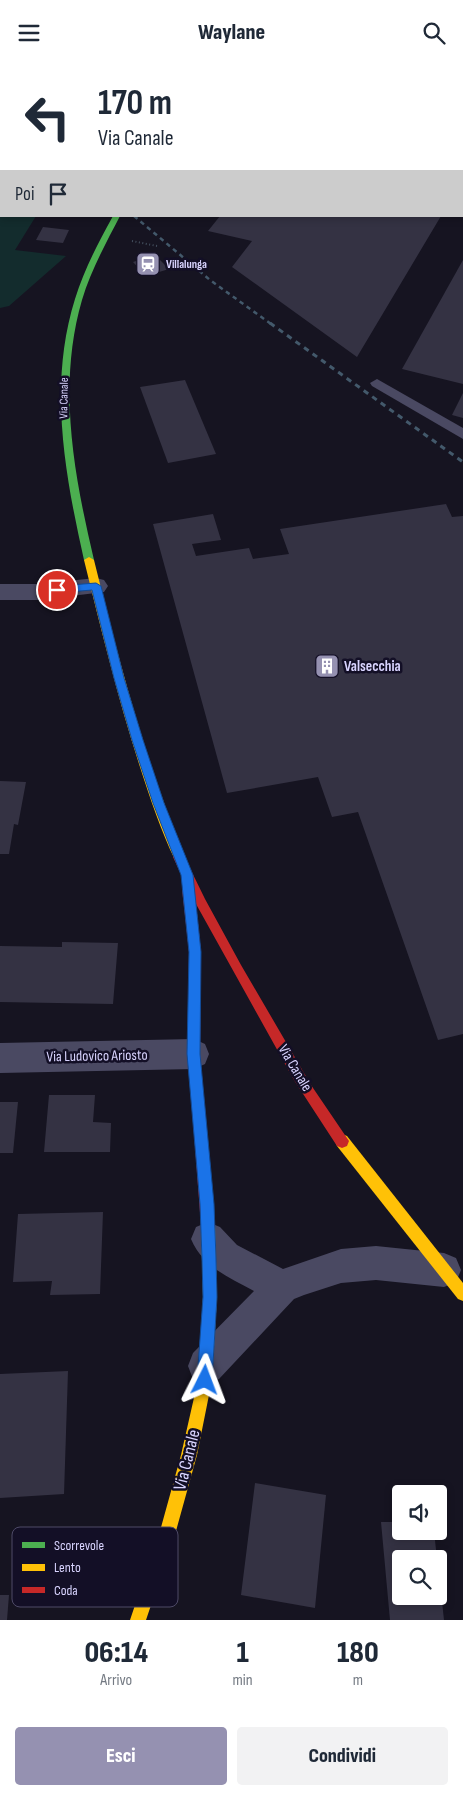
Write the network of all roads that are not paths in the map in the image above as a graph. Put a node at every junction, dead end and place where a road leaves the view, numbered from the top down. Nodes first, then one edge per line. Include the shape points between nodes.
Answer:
1 (116, 217) edge
2 (377, 383) dead end
3 (463, 434) edge
4 (96, 586) junction
5 (0, 592) edge
6 (187, 875) junction
7 (194, 1054) junction
8 (0, 1058) edge
9 (208, 1239) junction
10 (453, 1282) edge
11 (282, 1287) junction
12 (206, 1366) junction
13 (169, 1527) edge
14 (142, 1607) edge
15 (138, 1620) edge

1 - 4 main road, Via Canale via 102,238 81,291 67,344 63,383 68,469
2 - 3 lane
4 - 5 street
4 - 6 main road, Via Canale via 138,740
6 - 7 main road, Via Canale via 195,952
6 - 10 main road, Via Canale via 234,967 327,1122
7 - 8 street, Via Ludovico Ariosto
7 - 9 main road, Via Canale
9 - 11 street via 225,1257
9 - 12 main road, Via Canale via 210,1297
10 - 11 street via 376,1263 341,1266
11 - 12 street
12 - 13 main road, Via Canale via 189,1455
14 - 15 main road, Via Canale

